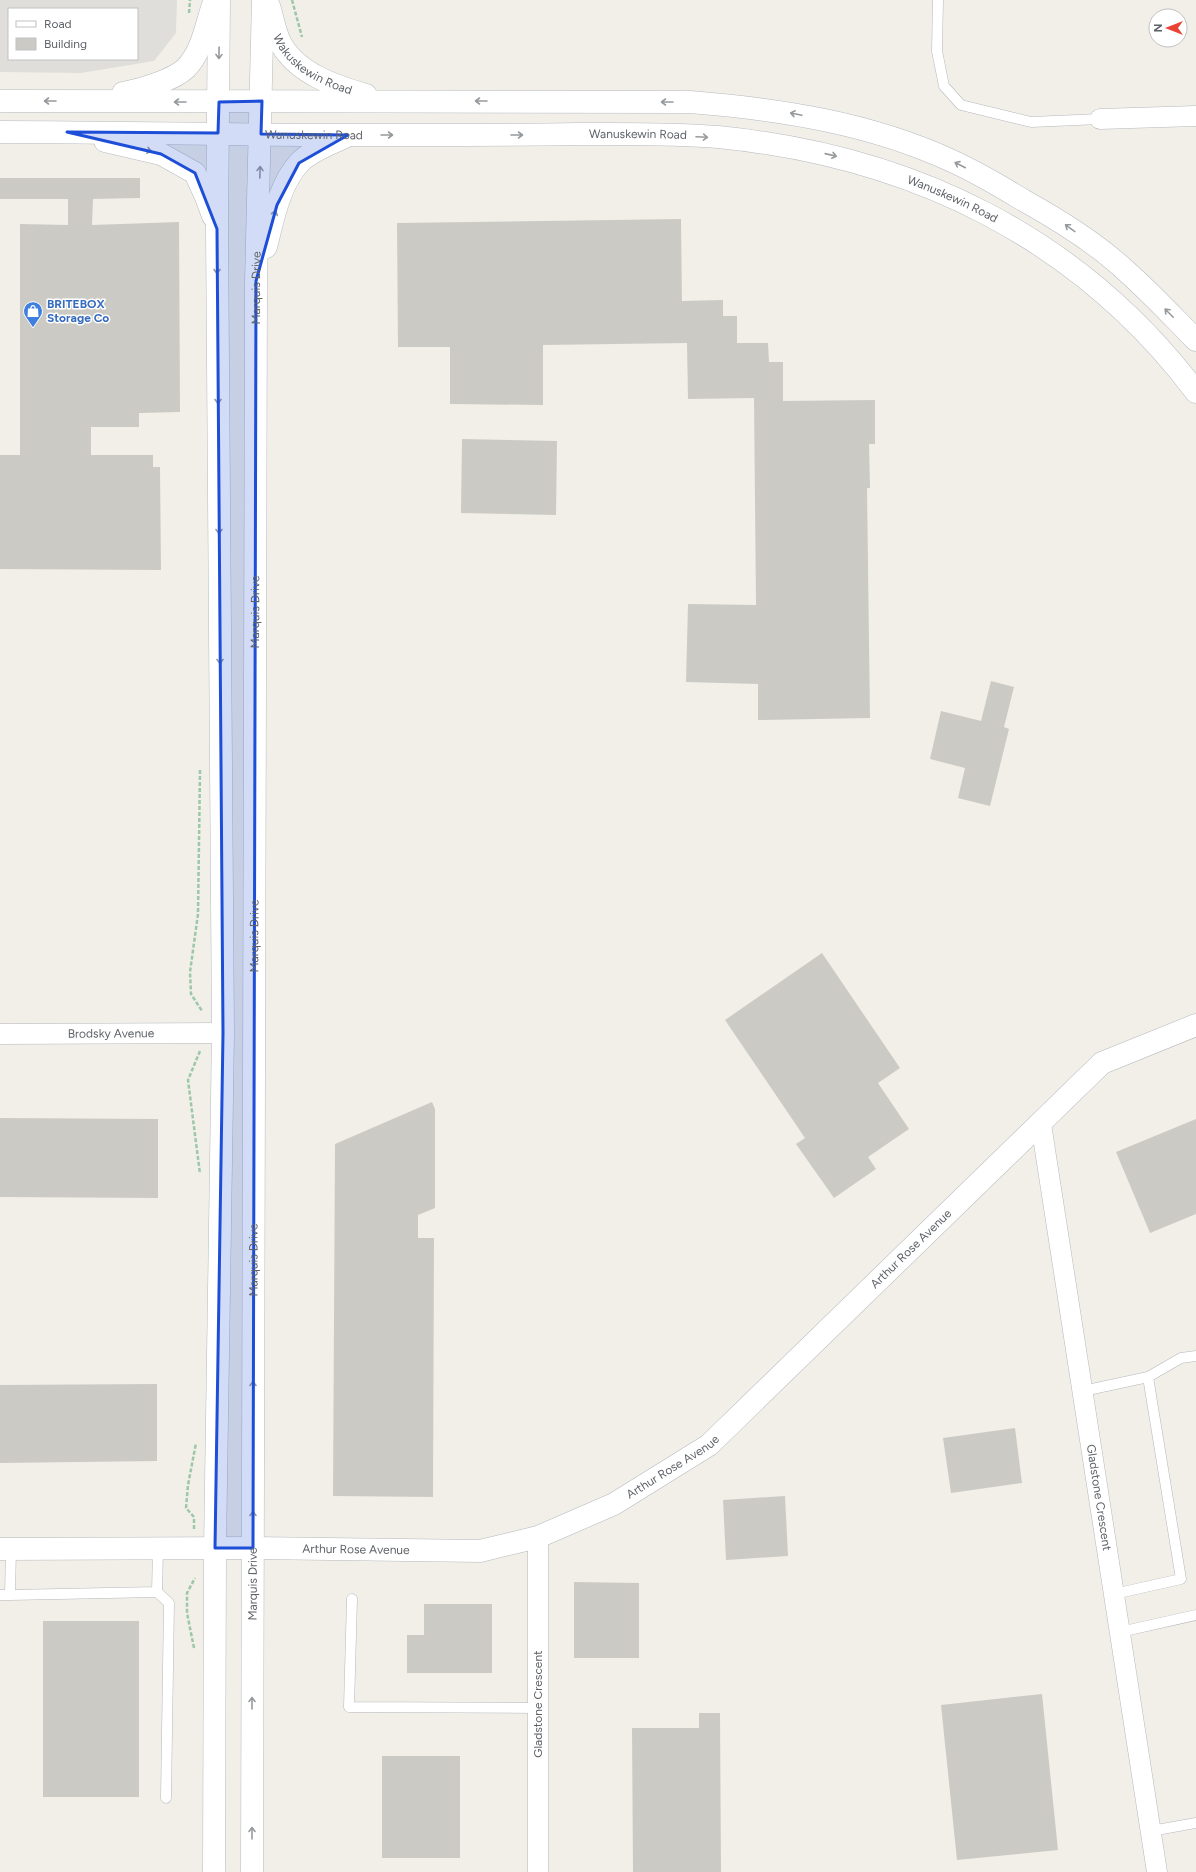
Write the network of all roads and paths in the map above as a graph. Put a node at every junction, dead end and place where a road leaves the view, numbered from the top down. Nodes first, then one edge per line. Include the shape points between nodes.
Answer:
1 (214, 0) edge
2 (219, 0) edge
3 (263, 0) edge
4 (267, 0) edge
5 (292, 0) edge
6 (938, 0) edge
7 (304, 40) dead end
8 (0, 101) edge
9 (82, 101) junction
10 (262, 101) junction
11 (386, 101) junction
12 (219, 102) junction
13 (1196, 116) edge
14 (1100, 119) joint
15 (0, 132) edge
16 (67, 132) junction
17 (218, 133) junction
18 (261, 134) junction
19 (348, 135) junction
20 (217, 229) junction
21 (256, 281) junction
22 (1196, 340) edge
23 (1196, 392) edge
24 (200, 764) dead end
25 (1196, 1025) edge
26 (214, 1033) junction
27 (0, 1034) edge
28 (1041, 1124) junction
29 (200, 1177) dead end
30 (1196, 1356) edge
31 (1148, 1377) junction
32 (1083, 1391) junction
33 (197, 1436) dead end
34 (538, 1537) junction
35 (158, 1548) junction
36 (204, 1548) junction
37 (253, 1548) junction
38 (5, 1549) edge
39 (195, 1577) dead end
40 (157, 1592) junction
41 (1114, 1594) junction
42 (5, 1595) edge
43 (352, 1599) dead end
44 (1196, 1615) edge
45 (1120, 1632) junction
46 (195, 1652) dead end
47 (538, 1708) junction
48 (166, 1798) dead end
49 (1196, 1823) edge
50 (1151, 1832) junction
51 (214, 1872) edge
52 (252, 1872) edge
53 (538, 1872) edge
54 (1157, 1872) edge

1 - 9 main road via 199,47 186,68 156,85
2 -> 12 main road
3 - 10 main road, Marquis Drive
4 - 11 main road, Wakuskewin Road via 281,44 295,62 310,73 347,89
5 - 7 path
6 - 14 lane via 937,51 944,86 960,105 1031,122
9 -> 8 main road
12 -> 9 main road
10 - 11 main road
10 - 12 main road
10 - 18 main road, Marquis Drive
22 -> 11 main road via 1125,270 1054,216 951,160 865,130 787,111 690,102
12 - 17 main road
13 - 14 street
15 - 16 main road, Wanuskewin Road
16 - 17 main road, Wanuskewin Road
16 -> 20 main road via 161,154 195,173
17 - 18 main road, Wanuskewin Road
17 - 20 main road
18 - 19 main road, Wanuskewin Road
21 -> 18 main road, Marquis Drive
21 -> 19 main road via 277,206 287,181 299,163 322,147
19 -> 23 main road, Wanuskewin Road via 645,134 710,137 782,146 857,162 943,192 1022,233 1106,294 1148,335
20 -> 26 main road
37 -> 21 main road, Marquis Drive
24 - 26 path via 198,914 190,972 191,994 202,1008
25 - 28 main road, Arthur Rose Avenue via 1102,1063
26 - 27 street, Brodsky Avenue
26 - 29 path via 197,1059 188,1080
26 - 36 main road
28 - 32 street, Gladstone Crescent
28 - 34 main road, Arthur Rose Avenue via 922,1236 709,1445 614,1504
30 - 31 lane via 1181,1358
31 - 32 lane
31 - 41 lane via 1181,1579
32 - 41 street, Gladstone Crescent
33 - 36 path via 186,1508 194,1517
34 - 37 main road, Arthur Rose Avenue via 480,1551
34 - 47 street, Gladstone Crescent
35 - 36 main road, Arthur Rose Avenue
35 - 38 main road, Arthur Rose Avenue
35 - 40 lane
36 - 37 main road, Arthur Rose Avenue
36 - 51 main road
52 -> 37 main road, Marquis Drive
38 - 42 lane
39 - 46 path via 187,1593 187,1613
40 - 42 lane
40 - 48 lane via 169,1603
41 - 45 street, Gladstone Crescent
43 - 47 lane via 349,1707
44 - 45 lane
45 - 50 street, Gladstone Crescent
47 - 53 street, Gladstone Crescent
49 - 50 lane
50 - 54 street, Gladstone Crescent

